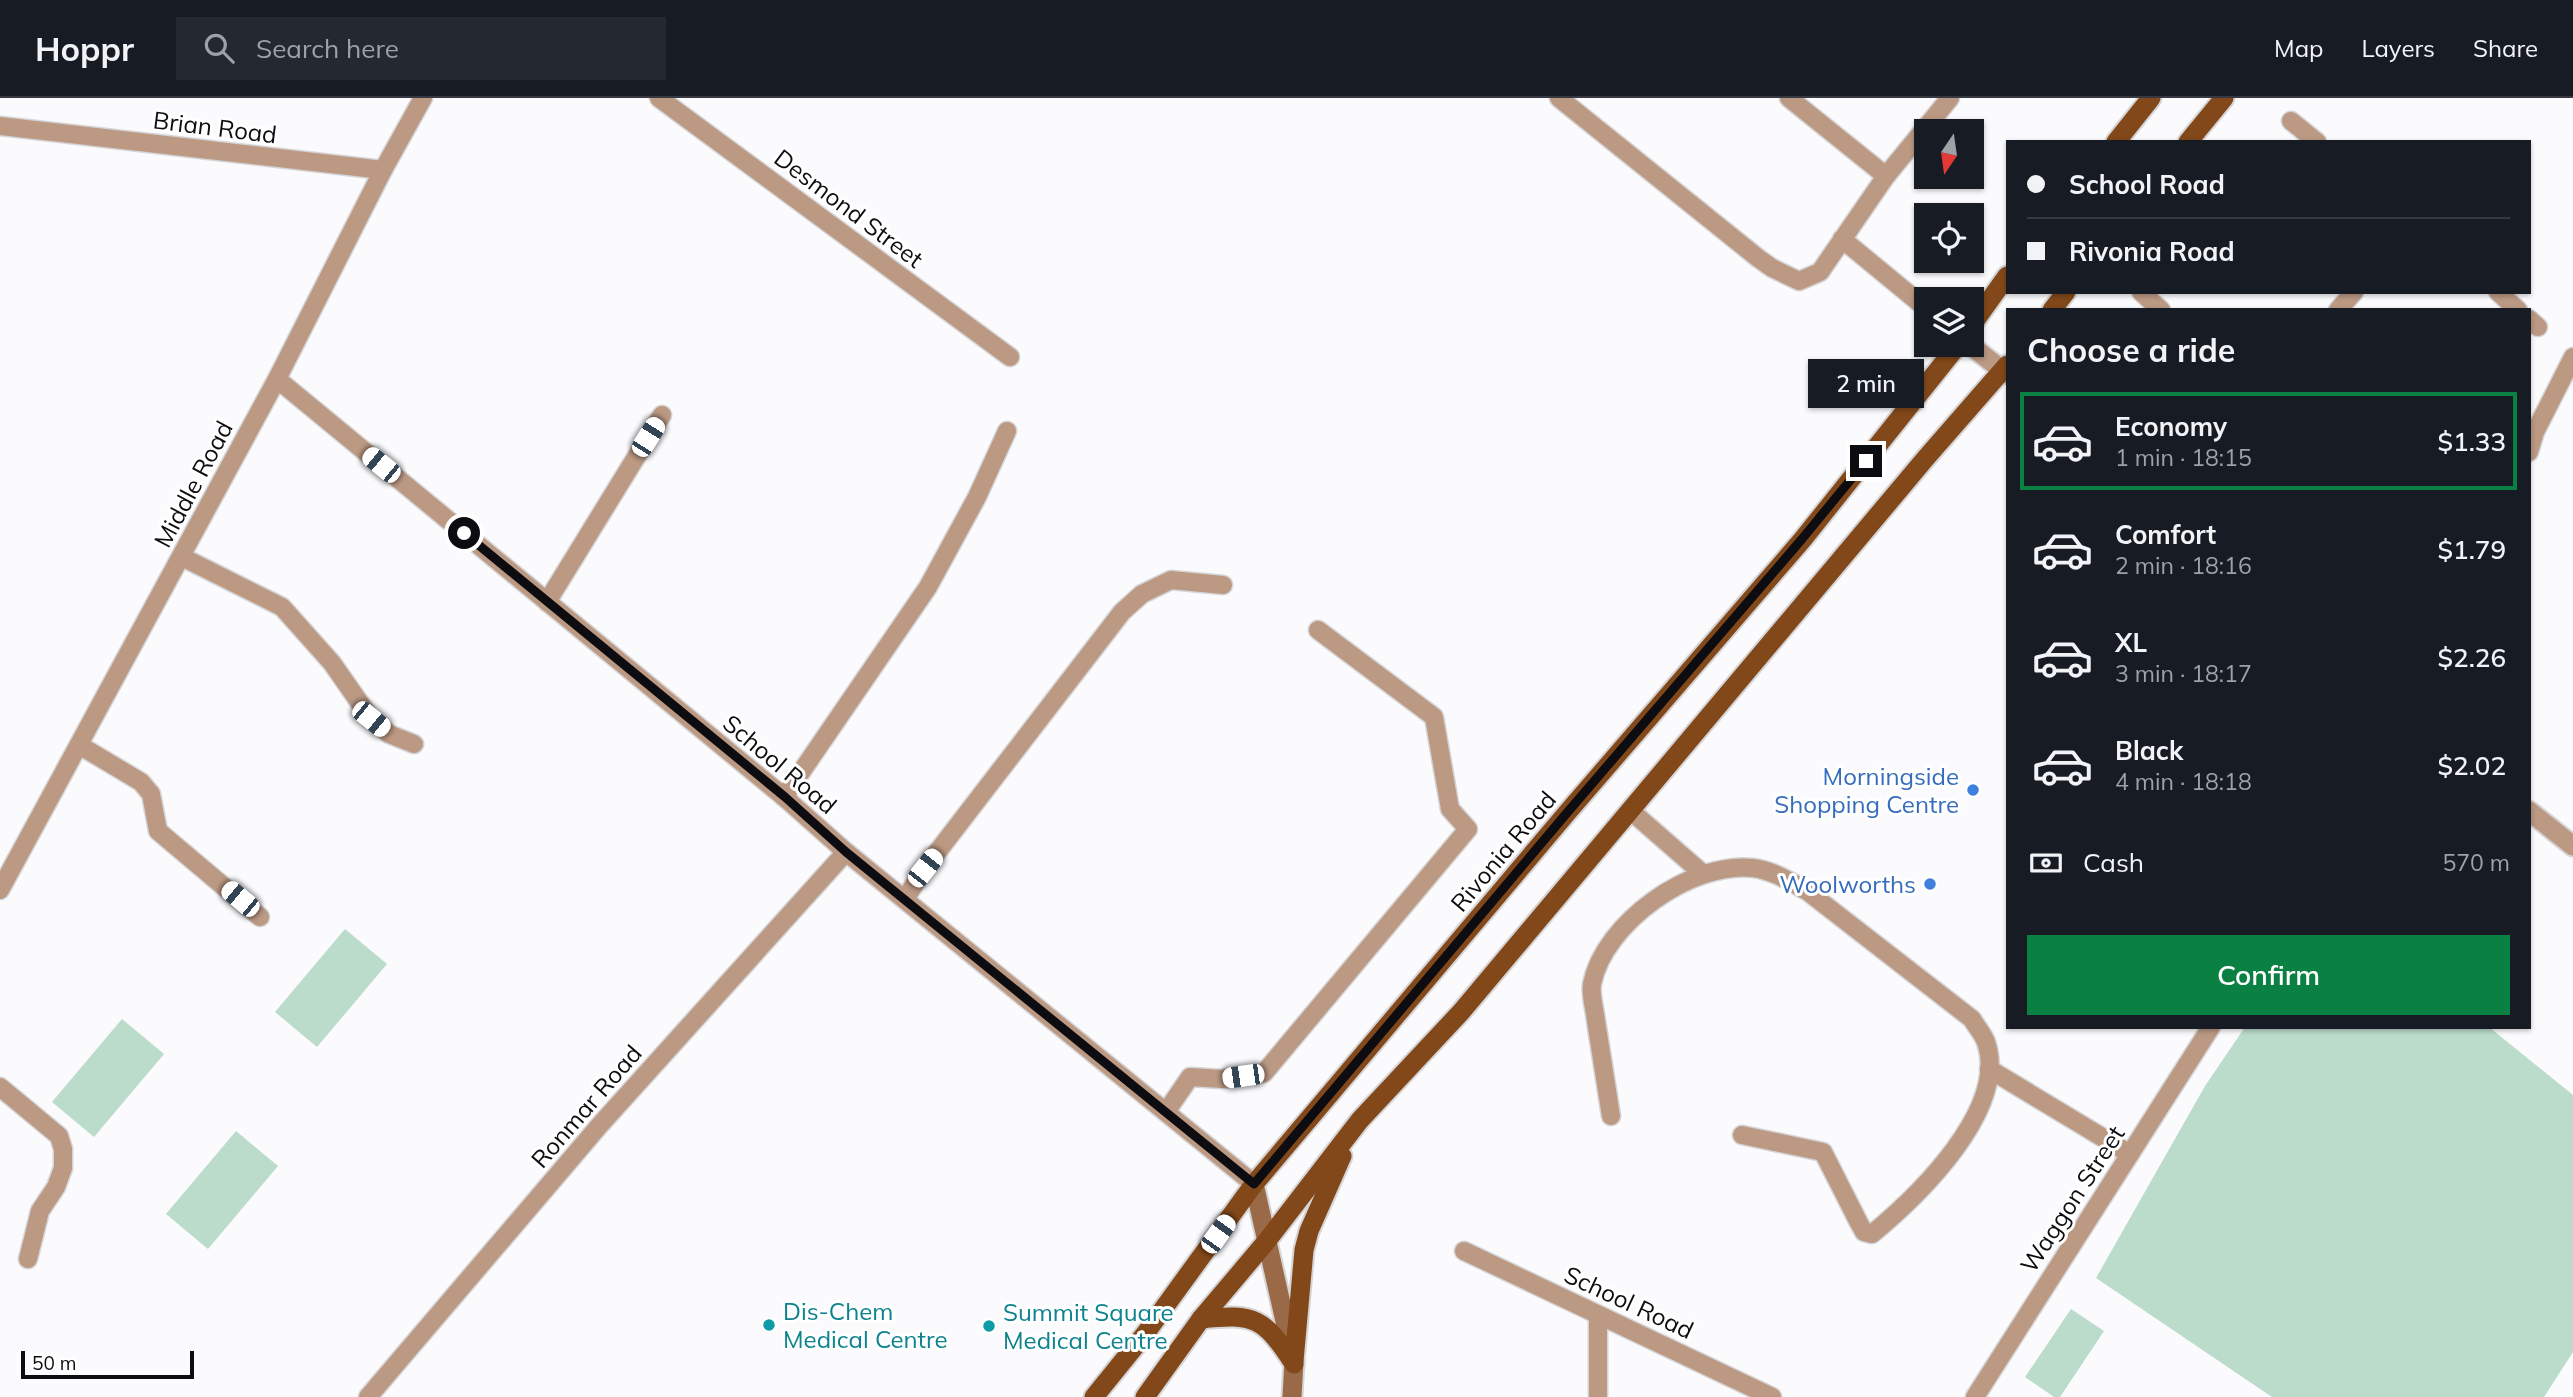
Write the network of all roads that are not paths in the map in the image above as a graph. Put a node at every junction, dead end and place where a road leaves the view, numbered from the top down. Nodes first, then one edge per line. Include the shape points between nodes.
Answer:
1 (423, 98) edge
2 (659, 98) edge
3 (1559, 98) edge
4 (1789, 98) edge
5 (1950, 98) edge
6 (2151, 98) edge
7 (2224, 98) edge
8 (2291, 121) dead end
9 (0, 126) edge
10 (2118, 140) edge
11 (2190, 140) edge
12 (2315, 140) edge
13 (383, 170) junction
14 (1886, 176) junction
15 (1842, 239) junction
16 (2006, 277) edge
17 (2064, 294) edge
18 (2143, 294) edge
19 (2352, 294) edge
20 (2500, 294) edge
21 (1914, 298) edge
22 (1984, 308) edge
23 (2054, 308) edge
24 (2159, 308) edge
25 (2340, 308) edge
26 (2516, 308) edge
27 (1984, 355) edge
28 (1010, 357) dead end
29 (1948, 357) edge
30 (2573, 357) edge
31 (2006, 370) edge
32 (277, 379) junction
33 (662, 415) dead end
34 (1007, 431) dead end
35 (2532, 431) edge
36 (182, 557) junction
37 (1223, 584) dead end
38 (547, 601) junction
39 (1318, 630) dead end
40 (414, 744) dead end
41 (79, 745) junction
42 (785, 797) junction
43 (1631, 811) junction
44 (2531, 813) edge
45 (2573, 846) edge
46 (846, 852) junction
47 (1702, 873) junction
48 (0, 890) edge
49 (905, 900) junction
50 (260, 916) dead end
51 (2210, 1029) edge
52 (1989, 1069) junction
53 (0, 1087) edge
54 (1166, 1112) junction
55 (1611, 1116) dead end
56 (1360, 1120) junction
57 (1742, 1135) dead end
58 (2130, 1154) junction
59 (1254, 1184) junction
60 (1266, 1242) junction
61 (1464, 1251) dead end
62 (28, 1259) dead end
63 (1598, 1315) junction
64 (1200, 1320) junction
65 (1294, 1362) junction
66 (1769, 1396) edge
67 (368, 1397) edge
68 (1094, 1397) edge
69 (1145, 1397) edge
70 (1292, 1397) edge
71 (1598, 1397) edge
72 (1975, 1397) edge

1 - 13 street, Middle Road
2 - 28 street, Desmond Street
3 - 15 street via 1758,258 1788,276 1799,281 1820,272
4 - 14 street
5 - 14 street
6 - 10 main road
7 - 11 main road
8 - 12 street
9 - 13 street, Brian Road
13 - 32 street, Middle Road
14 - 15 street
15 - 21 street
16 - 22 main road
17 - 23 main road
18 - 24 street
19 - 25 street
20 - 26 street
27 - 31 street
29 - 59 main road, Rivonia Road via 1802,539
30 - 35 street
31 - 43 main road via 1925,459
32 - 36 street, Middle Road
32 - 38 street, School Road
33 - 38 street
34 - 42 street via 934,577
36 - 40 street via 282,607 332,663 371,719 389,734
36 - 41 street, Middle Road
37 - 49 street via 1171,580 1142,594 1122,612
38 - 42 street, School Road
39 - 54 street via 1434,717 1450,809 1468,829 1264,1073 1222,1079 1190,1077
41 - 48 street, Middle Road
41 - 50 street via 141,782 151,794 158,831
42 - 46 street, School Road
43 - 47 street
43 - 56 main road via 1461,1012
44 - 45 street
46 - 49 street, School Road
46 - 67 street, Ronmar Road via 599,1126
47 - 52 street via 1754,868 1807,891 1972,1019 1986,1042
47 - 55 street via 1673,887 1641,912 1601,957 1591,987
49 - 54 street, School Road
51 - 58 street, Waggon Street
52 - 57 street via 1984,1092 1957,1147 1904,1207 1872,1234 1858,1223 1823,1152
52 - 58 street
53 - 62 street via 59,1136 63,1149 63,1168 40,1211
54 - 59 street, School Road
56 - 60 main road
56 - 65 main road via 1309,1231
58 - 72 street, Waggon Street
59 - 60 main road
59 - 68 main road, Rivonia Road
60 - 64 main road
60 - 65 main road
61 - 63 street, School Road
63 - 66 street, School Road
63 - 71 street
64 - 65 main road via 1244,1317 1276,1336
64 - 69 main road
65 - 70 main road

